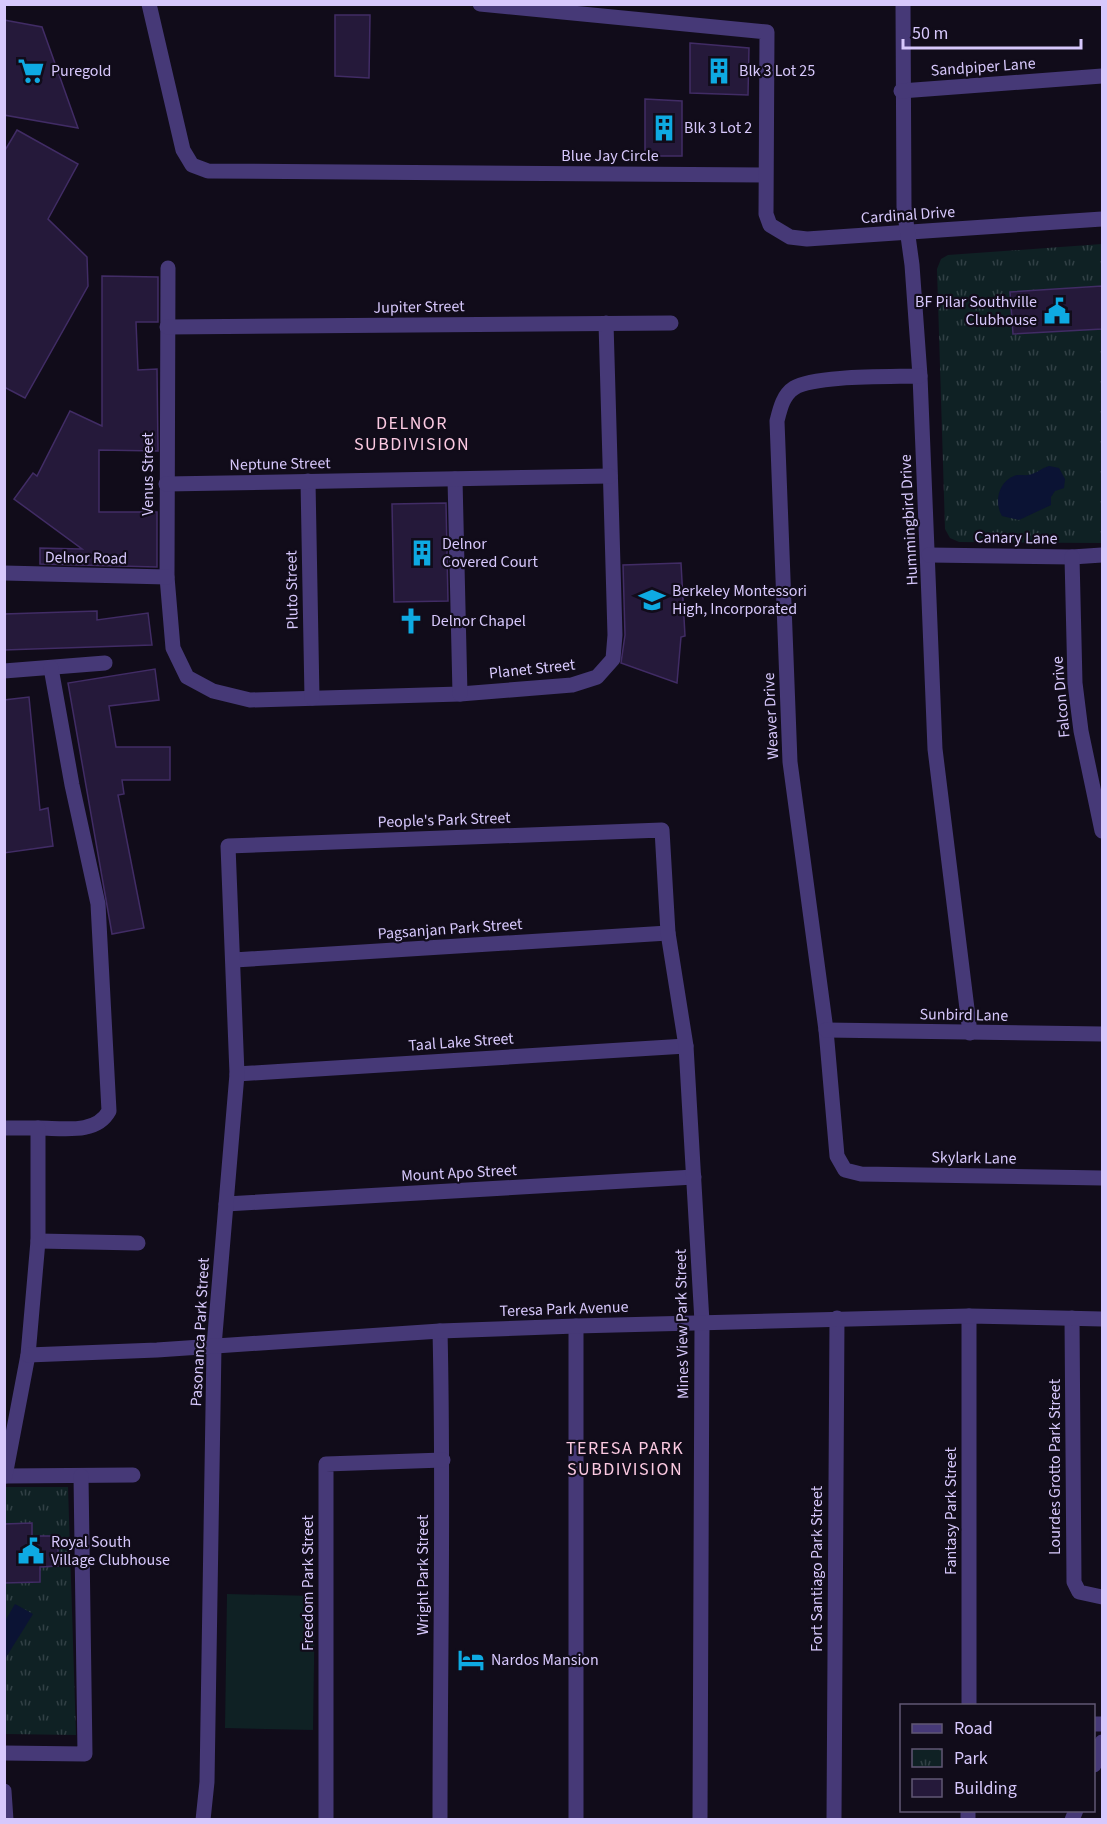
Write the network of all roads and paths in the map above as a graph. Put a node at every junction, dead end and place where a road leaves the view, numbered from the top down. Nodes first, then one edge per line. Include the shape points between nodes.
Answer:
1 (149, 4) edge
2 (480, 4) edge
3 (903, 4) edge
4 (1102, 76) edge
5 (901, 91) junction
6 (765, 175) junction
7 (1102, 219) edge
8 (909, 233) junction
9 (168, 268) dead end
10 (606, 323) junction
11 (671, 323) dead end
12 (167, 327) junction
13 (920, 376) junction
14 (610, 476) junction
15 (455, 479) junction
16 (308, 481) junction
17 (166, 484) junction
18 (929, 555) junction
19 (1102, 555) edge
20 (1072, 557) junction
21 (4, 573) edge
22 (167, 577) junction
23 (105, 663) dead end
24 (51, 668) junction
25 (4, 671) edge
26 (187, 677) joint
27 (460, 694) junction
28 (312, 698) junction
29 (662, 830) joint
30 (1102, 831) edge
31 (228, 846) joint
32 (668, 933) junction
33 (234, 960) junction
34 (826, 1030) junction
35 (970, 1033) junction
36 (1102, 1034) edge
37 (686, 1046) junction
38 (237, 1074) junction
39 (4, 1128) edge
40 (38, 1128) junction
41 (845, 1170) joint
42 (694, 1177) junction
43 (1102, 1178) edge
44 (226, 1204) junction
45 (38, 1241) junction
46 (138, 1243) dead end
47 (969, 1316) junction
48 (837, 1318) junction
49 (1072, 1318) junction
50 (1102, 1319) edge
51 (702, 1322) junction
52 (576, 1326) junction
53 (440, 1331) junction
54 (214, 1346) junction
55 (28, 1355) junction
56 (443, 1460) junction
57 (133, 1475) dead end
58 (4, 1476) edge
59 (81, 1476) junction
60 (1102, 1597) edge
61 (969, 1704) edge
62 (1102, 1742) edge
63 (4, 1754) edge
64 (1095, 1762) edge
65 (4, 1791) edge
66 (6, 1820) edge
67 (203, 1820) edge
68 (326, 1820) edge
69 (440, 1820) edge
70 (576, 1820) edge
71 (700, 1820) edge
72 (834, 1820) edge

1 - 6 street, Blue Jay Circle via 183,150 192,165 208,171
2 - 6 street via 767,32
3 - 5 street, Hummingbird Drive
4 - 5 street, Sandpiper Lane
5 - 8 street, Hummingbird Drive via 904,207
6 - 8 street, Cardinal Drive via 770,225 790,237
7 - 8 street, Cardinal Drive
8 - 13 street, Hummingbird Drive
9 - 12 street, Venus Street
10 - 11 street, Jupiter Street
10 - 12 street, Jupiter Street
10 - 14 street, Planet Street
12 - 17 street, Venus Street
13 - 18 street, Hummingbird Drive
13 - 34 street, Weaver Drive via 809,382 792,389 782,402 777,421 790,762
14 - 15 street, Neptune Street
14 - 27 street, Planet Street via 613,659 597,677 572,685
15 - 16 street, Neptune Street
15 - 27 street
16 - 17 street, Neptune Street
16 - 28 street, Pluto Street
17 - 22 street, Venus Street
18 - 20 street, Canary Lane
18 - 35 street, Hummingbird Drive via 935,749
19 - 20 street, Canary Lane
20 - 30 street, Falcon Drive via 1075,683
21 - 22 street, Delnor Road
22 - 26 street, Venus Street via 173,648
23 - 24 street
24 - 25 street
24 - 40 street via 98,904 109,1111 104,1122 92,1127
26 - 28 street, Planet Street via 213,691 250,700
27 - 28 street, Planet Street
29 - 31 street, People's Park Street
29 - 32 street, Mines View Park Street
31 - 33 street, Pasonanca Park Street
32 - 33 street, Pagsanjan Park Street
32 - 37 street, Mines View Park Street
33 - 38 street, Pasonanca Park Street
34 - 35 street, Sunbird Lane
34 - 41 street, Weaver Drive via 837,1156
35 - 36 street, Sunbird Lane
37 - 38 street, Taal Lake Street
37 - 42 street, Mines View Park Street
38 - 44 street, Pasonanca Park Street
39 - 40 street
40 - 45 street
41 - 43 street, Skylark Lane via 861,1174
42 - 44 street, Mount Apo Street
42 - 51 street, Mines View Park Street
44 - 54 street, Pasonanca Park Street
45 - 46 street
45 - 55 street
47 - 48 street, Teresa Park Avenue
47 - 49 street, Teresa Park Avenue
47 - 61 street, Fantasy Park Street
48 - 51 street, Teresa Park Avenue
48 - 72 street, Fort Santiago Park Street
49 - 50 street, Teresa Park Avenue
49 - 60 street, Lourdes Grotto Park Street via 1074,1582 1079,1592
51 - 52 street, Teresa Park Avenue
51 - 71 street, Mines View Park Street
52 - 53 street, Teresa Park Avenue
52 - 70 street
53 - 54 street, Teresa Park Avenue
53 - 56 street, Wright Park Street
54 - 55 street, Teresa Park Avenue
54 - 67 street, Pasonanca Park Street via 208,1748
55 - 58 street
56 - 68 street, Freedom Park Street via 326,1464
56 - 69 street, Wright Park Street
57 - 59 street
58 - 59 street
59 - 63 street via 85,1754
62 - 64 street
65 - 66 street

